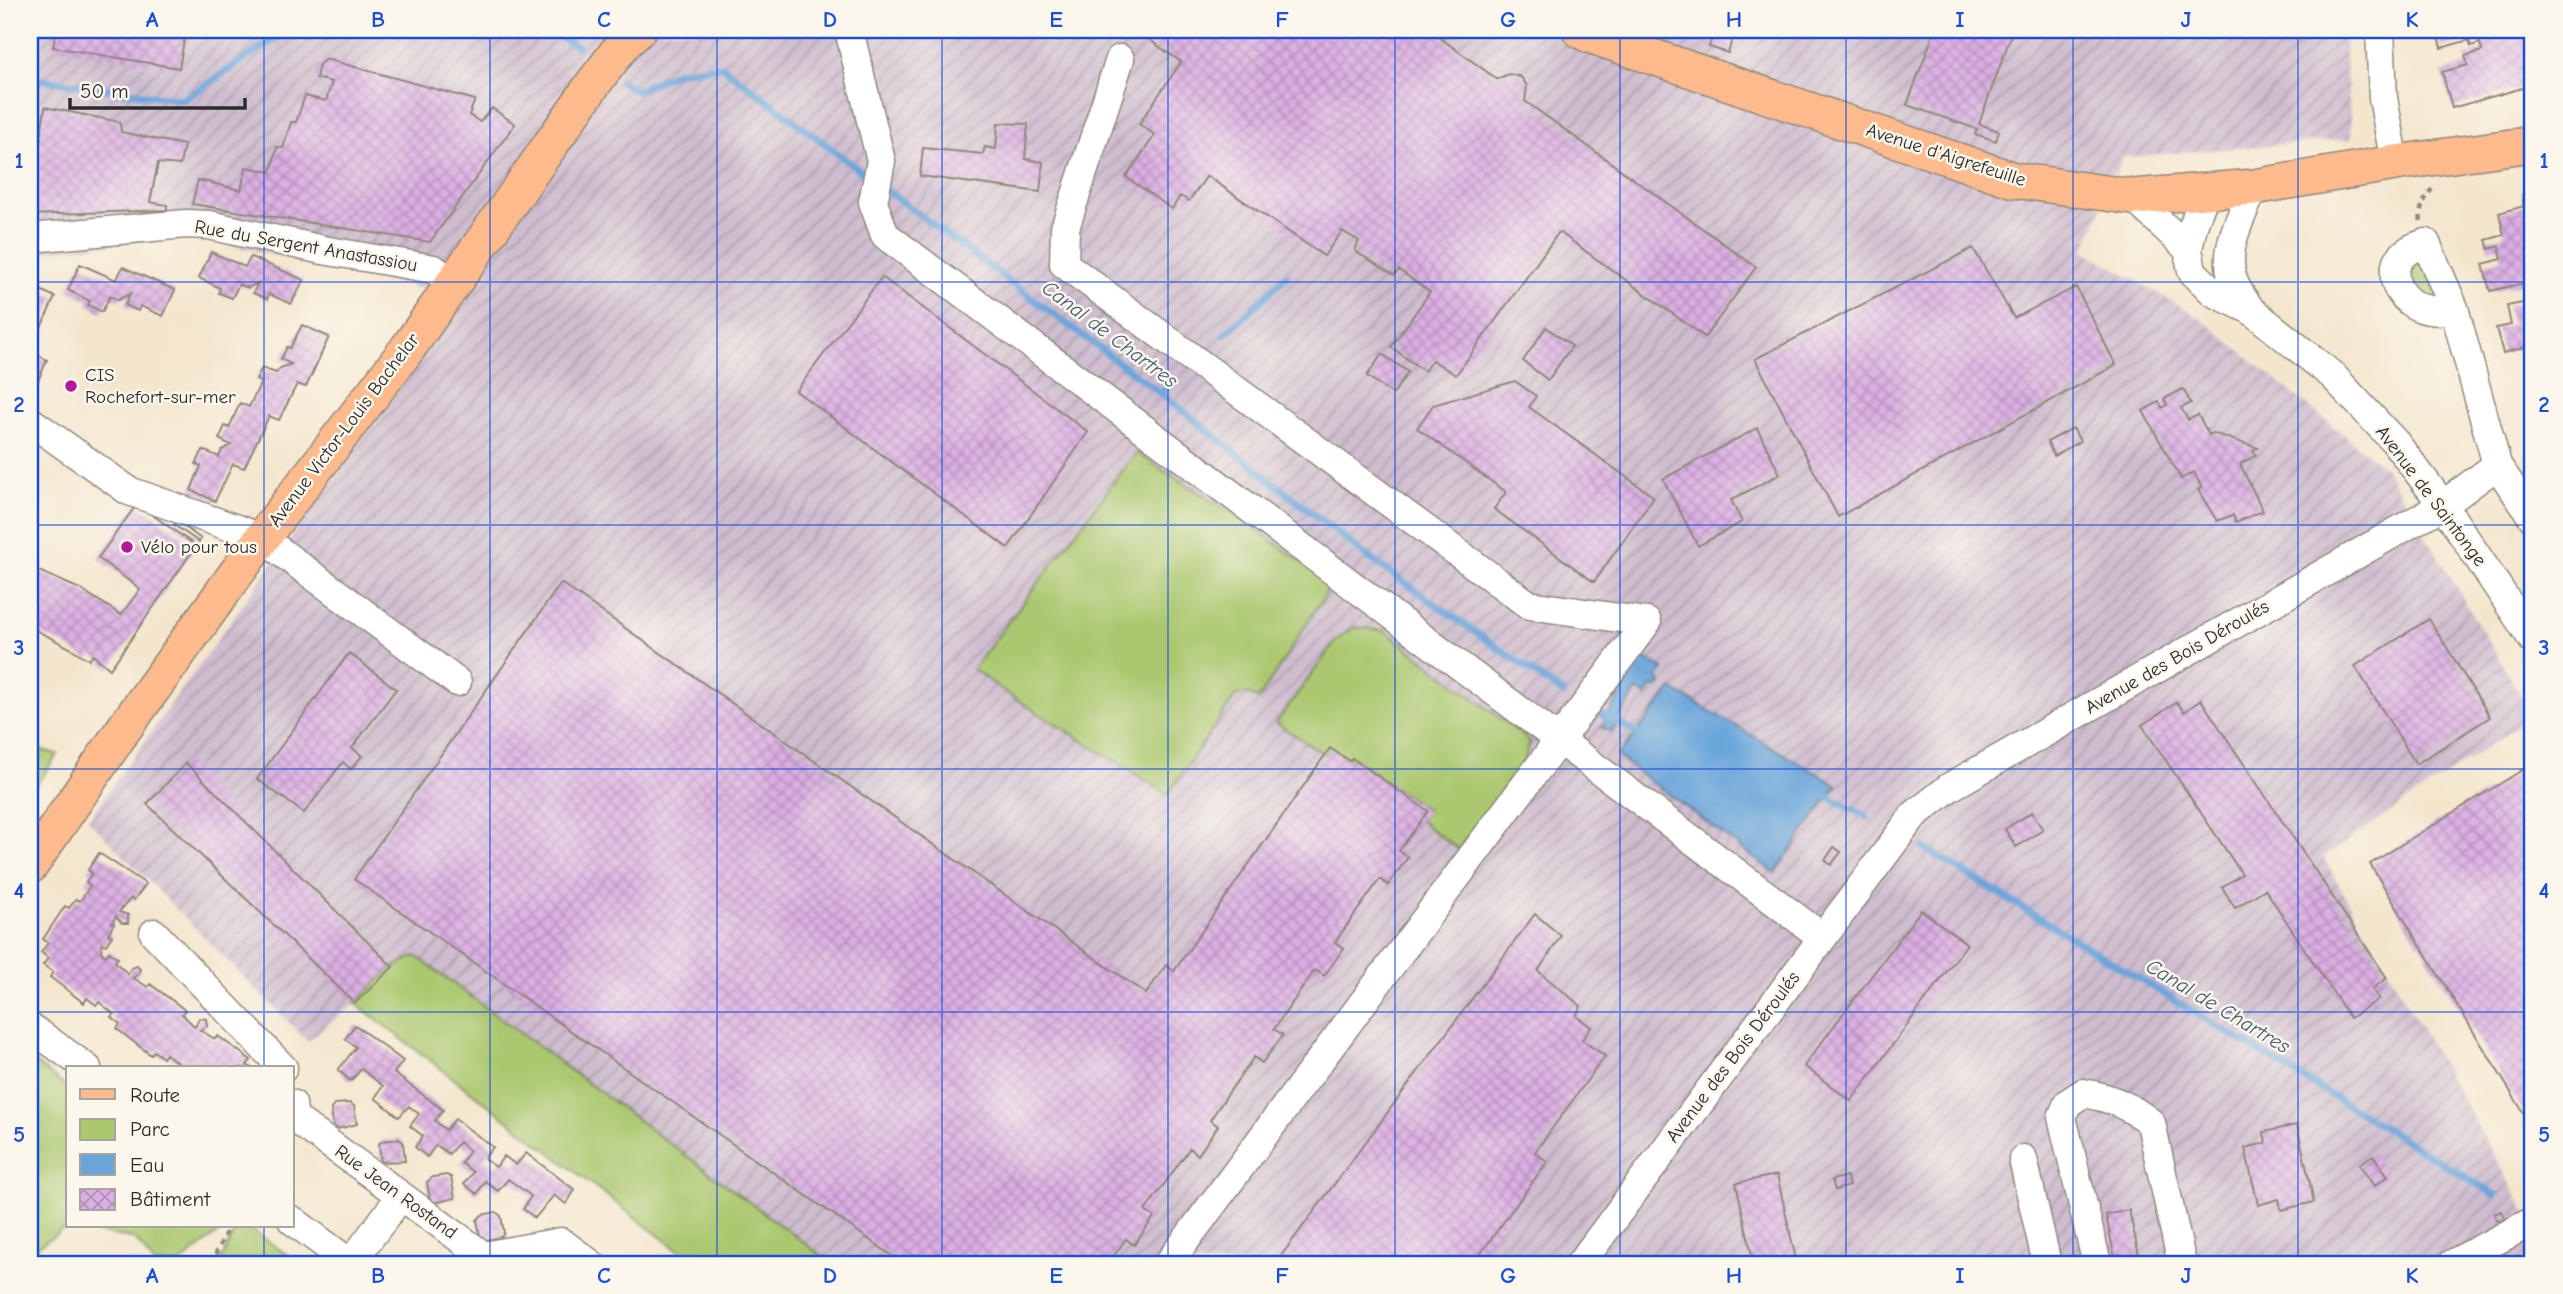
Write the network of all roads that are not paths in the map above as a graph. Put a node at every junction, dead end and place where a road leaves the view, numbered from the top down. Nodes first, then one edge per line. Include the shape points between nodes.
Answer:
1 (849, 30) edge
2 (2380, 30) edge
3 (1585, 32) edge
4 (631, 36) edge
5 (1120, 59) dead end
6 (2533, 144) edge
7 (2395, 163) junction
8 (2254, 187) junction
9 (2206, 191) junction
10 (2133, 198) junction
11 (30, 239) edge
12 (2188, 249) junction
13 (452, 282) junction
14 (2454, 308) junction
15 (2251, 310) junction
16 (30, 421) edge
17 (2497, 465) junction
18 (2443, 505) junction
19 (2533, 518) edge
20 (262, 538) junction
21 (2533, 640) edge
22 (457, 682) dead end
23 (1559, 741) junction
24 (30, 866) edge
25 (154, 933) dead end
26 (1822, 937) junction
27 (30, 1027) edge
28 (84, 1066) edge
29 (281, 1066) edge
30 (294, 1118) edge
31 (2023, 1159) dead end
32 (401, 1196) junction
33 (2533, 1221) edge
34 (294, 1222) edge
35 (350, 1264) edge
36 (591, 1264) edge
37 (1168, 1264) edge
38 (1580, 1264) edge
39 (2048, 1264) edge
40 (2097, 1264) edge
41 (2182, 1264) edge
42 (2452, 1264) edge

1 - 23 street via 881,161 873,202 885,235
2 - 7 street via 2383,98
3 - 10 main road, Avenue d'Aigrefeuille via 2014,180
4 - 13 main road, Avenue Victor-Louis Bachelar
5 - 23 street via 1065,228 1064,264 1529,605 1647,622
6 - 7 main road, Avenue d'Aigrefeuille
7 - 8 main road, Avenue d'Aigrefeuille
8 - 9 main road, Avenue d'Aigrefeuille
8 - 15 street, Avenue de Saintonge via 2232,240 2230,267 2235,286
9 - 10 main road, Avenue d'Aigrefeuille
9 - 12 street
10 - 12 street, Avenue de Saintonge
11 - 13 street, Rue du Sergent Anastassiou via 209,225 434,269
12 - 15 street, Avenue de Saintonge via 2192,271 2213,292
13 - 20 main road, Avenue Victor-Louis Bachelar via 408,348
14 - 14 street via 2426,243 2409,250 2396,270 2404,298 2429,312
14 - 17 street
15 - 18 street, Avenue de Saintonge via 2333,376 2395,443
16 - 20 street via 129,491
17 - 18 street, Avenue des Bois Déroulés
17 - 19 street
18 - 21 street, Avenue de Saintonge
18 - 26 street, Avenue des Bois Déroulés via 1950,787 1914,815
20 - 22 street
20 - 24 main road, Avenue Victor-Louis Bachelar
23 - 26 street
23 - 37 street
25 - 29 street
26 - 38 street, Avenue des Bois Déroulés
27 - 28 street
30 - 32 street, Rue Jean Rostand
31 - 39 street
32 - 35 street
32 - 36 street, Rue Jean Rostand via 484,1256 561,1242
33 - 42 street
34 - 35 street
40 - 41 street via 2062,1117 2068,1103 2083,1093 2104,1096 2151,1123

